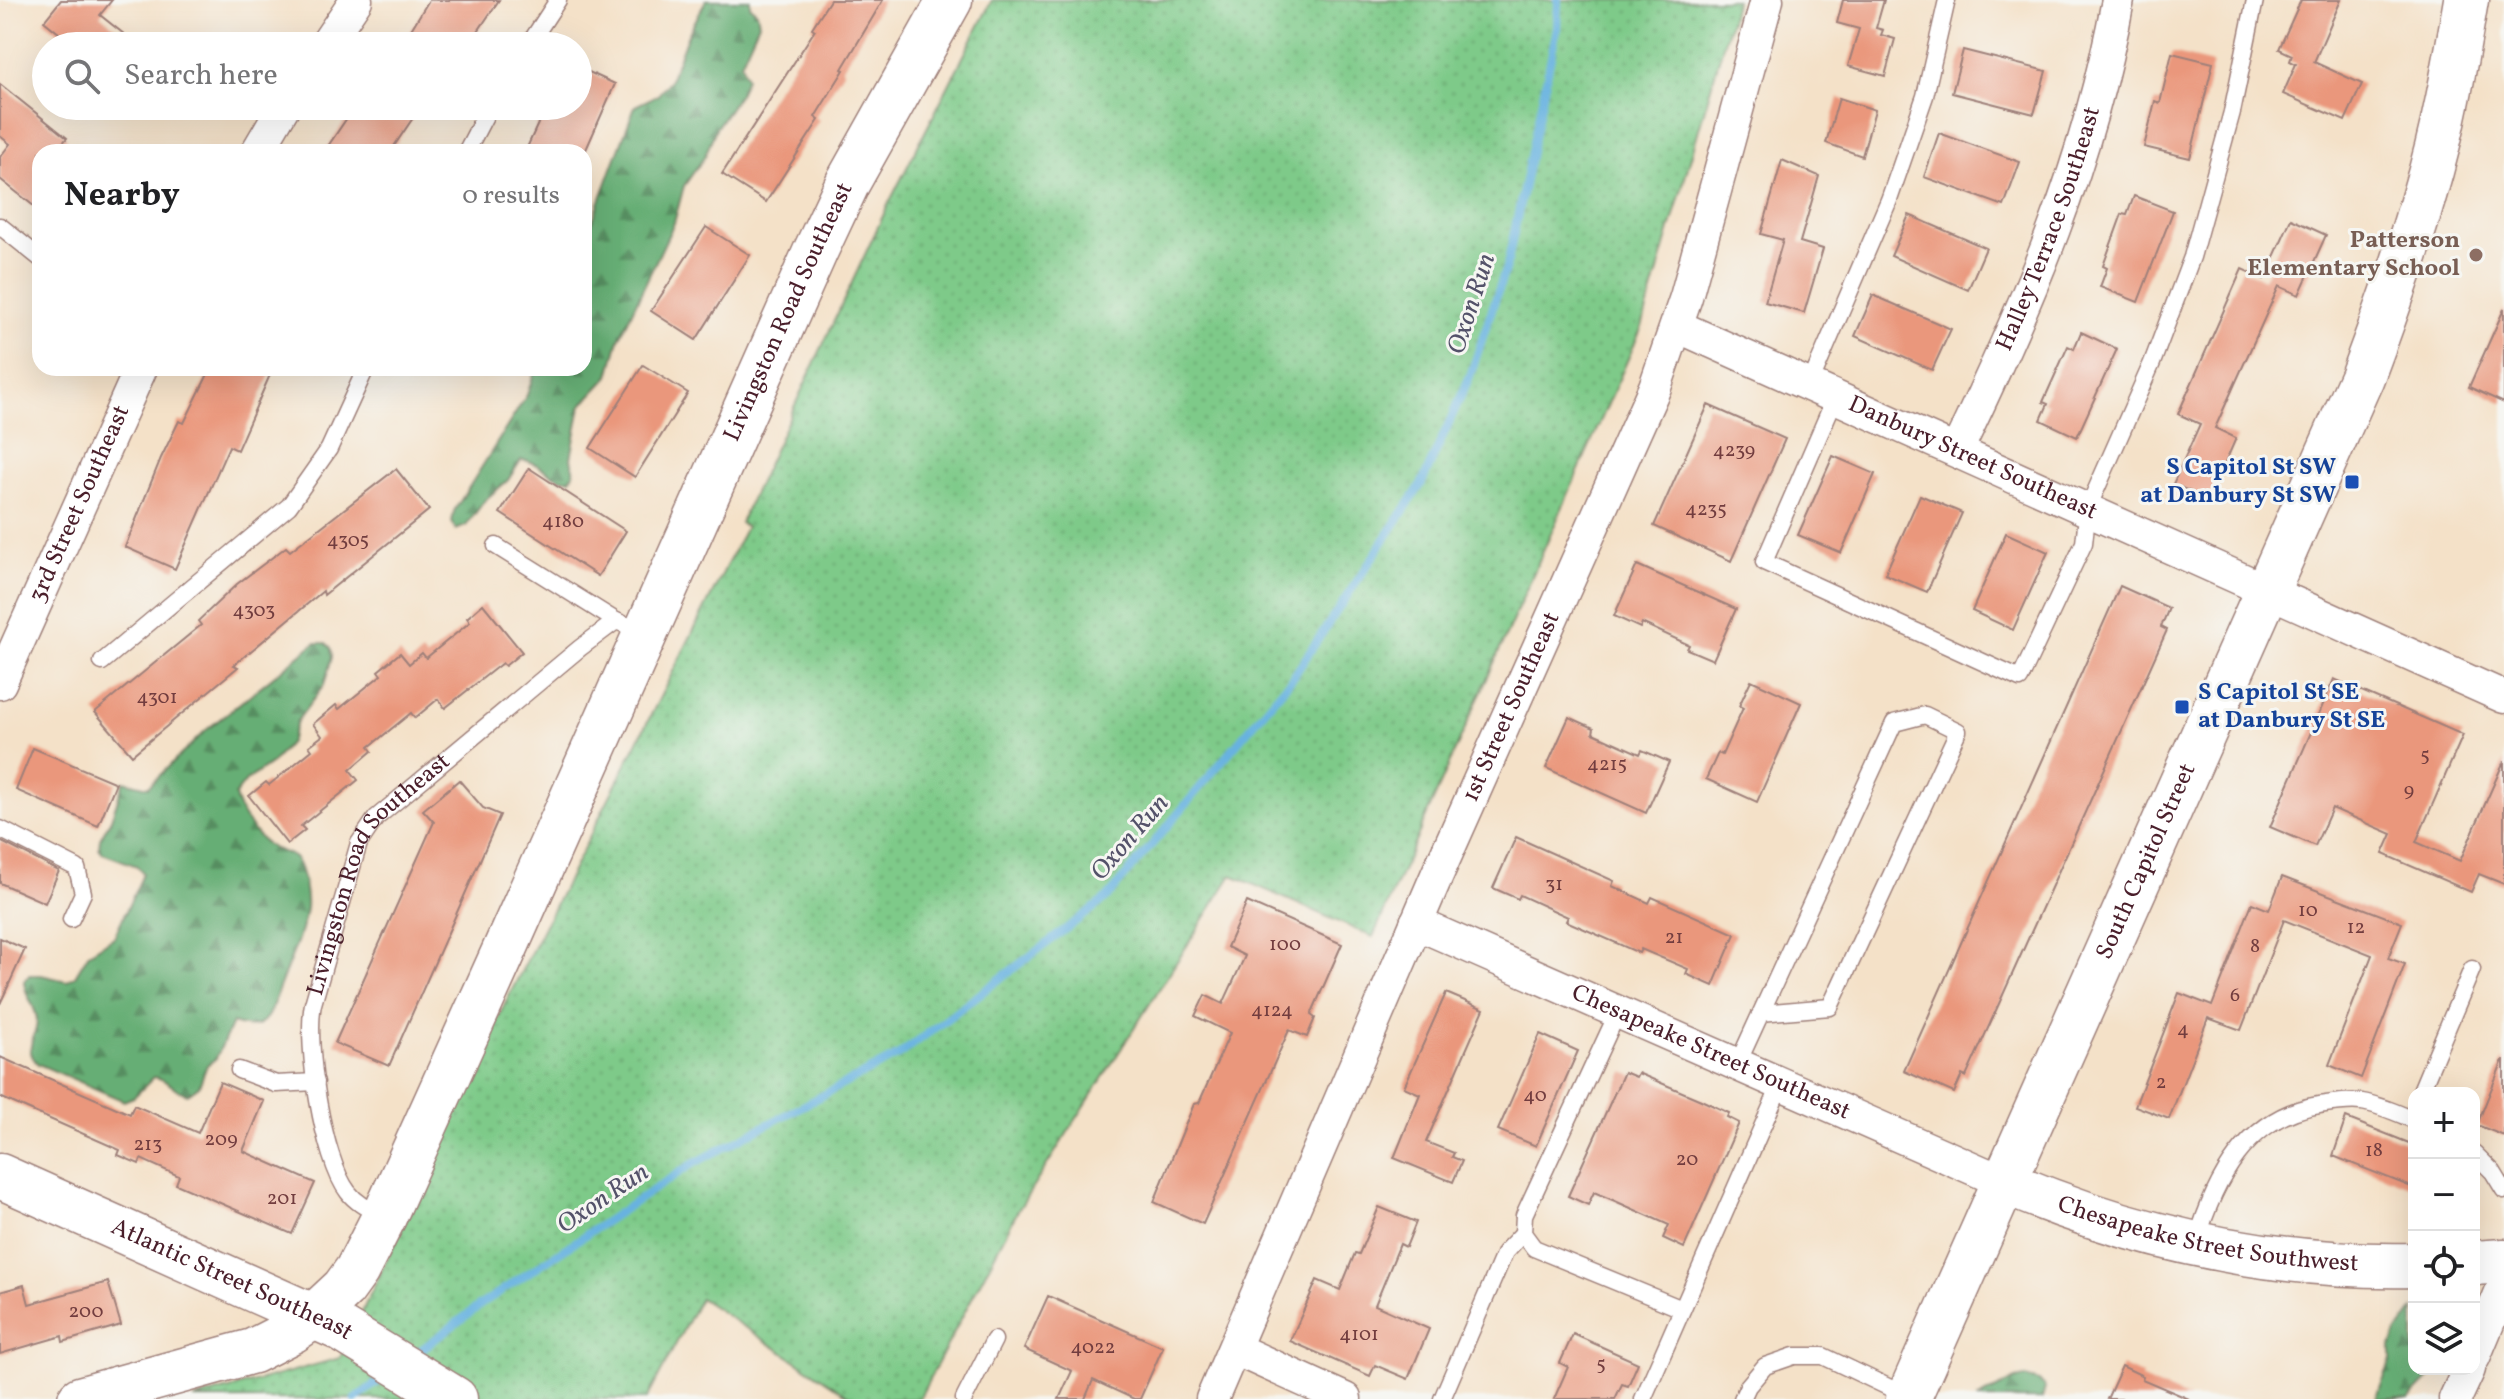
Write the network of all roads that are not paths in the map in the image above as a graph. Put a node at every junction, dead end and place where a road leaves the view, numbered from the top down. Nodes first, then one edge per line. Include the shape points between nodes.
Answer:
1 (356, 0) edge
2 (558, 0) edge
3 (950, 0) edge
4 (1767, 0) edge
5 (1947, 0) edge
6 (2118, 0) edge
7 (2255, 0) edge
8 (2466, 0) edge
9 (334, 32) edge
10 (537, 32) edge
11 (276, 120) edge
12 (483, 120) edge
13 (262, 144) edge
14 (470, 144) edge
15 (0, 226) edge
16 (32, 252) edge
17 (1677, 326) junction
18 (137, 376) edge
19 (362, 376) edge
20 (1823, 390) junction
21 (1957, 450) junction
22 (2088, 508) junction
23 (496, 546) dead end
24 (2268, 591) junction
25 (631, 627) junction
26 (102, 662) dead end
27 (0, 683) edge
28 (2504, 697) edge
29 (0, 829) edge
30 (71, 919) dead end
31 (1416, 923) junction
32 (2472, 969) dead end
33 (1618, 1012) junction
34 (1761, 1013) junction
35 (1737, 1065) junction
36 (239, 1070) dead end
37 (316, 1082) junction
38 (1781, 1084) junction
39 (2423, 1087) edge
40 (2408, 1114) edge
41 (2480, 1159) edge
42 (0, 1176) edge
43 (2006, 1183) junction
44 (2504, 1190) edge
45 (384, 1217) junction
46 (1523, 1233) junction
47 (2196, 1245) junction
48 (2504, 1261) edge
49 (2480, 1263) edge
50 (2408, 1265) edge
51 (2504, 1285) edge
52 (1682, 1309) junction
53 (331, 1325) junction
54 (994, 1340) dead end
55 (2480, 1343) edge
56 (1235, 1349) junction
57 (2466, 1375) edge
58 (1908, 1398) edge
59 (80, 1399) edge
60 (455, 1399) edge
61 (964, 1399) edge
62 (1212, 1399) edge
63 (1345, 1399) edge
64 (1442, 1399) edge
65 (1643, 1399) edge
66 (1742, 1399) edge
67 (2455, 1399) edge

1 - 9 street
2 - 10 lane
3 - 25 street, Livingston Road Southeast via 832,215
4 - 17 street, 1st Street Southeast
5 - 20 lane via 1925,96
6 - 21 street, Halley Terrace Southeast via 2097,100 2060,216
7 - 22 lane via 2232,112 2192,257
8 - 24 street, South Capitol Street via 2426,189 2394,291
11 - 13 street
12 - 14 lane
15 - 16 lane
17 - 20 street, Danbury Street Southeast
17 - 31 street, 1st Street Southeast via 1640,422
18 - 27 street, 3rd Street Southeast
19 - 26 lane via 329,449 289,506
20 - 21 street, Danbury Street Southeast
20 - 22 lane via 1764,562 2020,679 2084,543
21 - 22 street, Danbury Street Southeast
22 - 24 street, Danbury Street Southeast
23 - 25 lane
24 - 28 street, Danbury Street Southeast
24 - 43 street, South Capitol Street
25 - 37 lane, Livingston Road Southeast via 580,648 364,833 313,1004
25 - 45 street, Livingston Road Southeast
29 - 30 lane via 77,868 83,893
31 - 33 street, Chesapeake Street Southeast
31 - 56 street, 1st Street Southeast
32 - 39 lane
33 - 35 street, Chesapeake Street Southeast
33 - 46 lane via 1524,1215
34 - 34 lane via 1894,723 1925,715 1958,731 1830,1007
34 - 35 lane
35 - 38 street, Chesapeake Street Southeast
36 - 37 lane via 276,1084
37 - 45 lane, Livingston Road Southeast via 325,1140 340,1179 357,1201
38 - 43 street, Chesapeake Street Southeast
38 - 52 lane
40 - 47 lane via 2357,1101 2306,1107 2267,1125 2227,1168 2209,1201
41 - 44 lane
42 - 53 street, Atlantic Street Southeast
43 - 47 street, Chesapeake Street Southwest
43 - 58 street, South Capitol Street
45 - 53 street, Livingston Road Southeast
46 - 52 lane via 1534,1248
46 - 64 lane via 1505,1252
47 - 50 street, Chesapeake Street Southwest via 2279,1259
48 - 49 street
51 - 55 street
52 - 65 lane
53 - 59 street, Livingston Road Southeast via 292,1331 253,1351
53 - 60 street, Atlantic Street Southeast
54 - 61 lane
56 - 62 street, 1st Street Southeast
56 - 63 street
57 - 67 street
58 - 66 lane via 1823,1356 1794,1356 1765,1366

